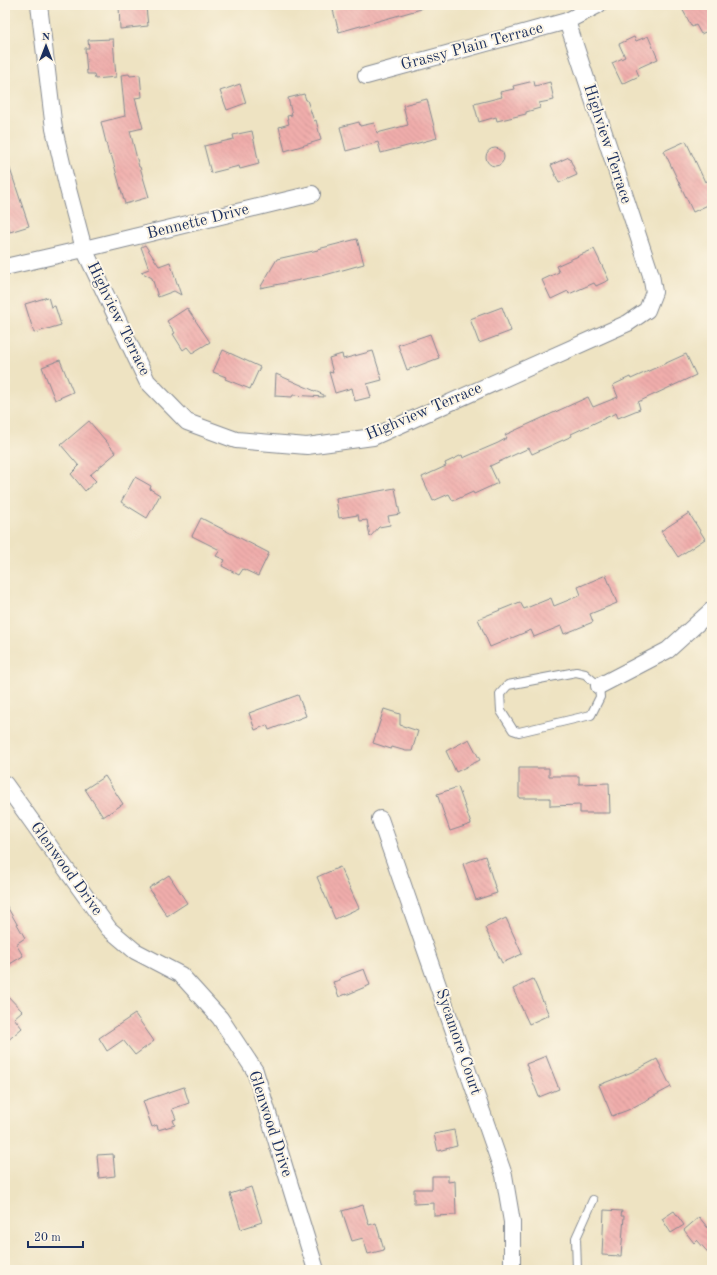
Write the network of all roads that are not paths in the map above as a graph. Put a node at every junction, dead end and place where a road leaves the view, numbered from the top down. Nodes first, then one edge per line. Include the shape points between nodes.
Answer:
1 (598, 5) edge
2 (39, 8) edge
3 (567, 21) junction
4 (366, 76) dead end
5 (312, 194) dead end
6 (84, 249) junction
7 (5, 267) edge
8 (712, 610) edge
9 (599, 686) junction
10 (5, 784) edge
11 (380, 819) dead end
12 (593, 1200) dead end
13 (316, 1270) edge
14 (512, 1270) edge
15 (577, 1270) edge

1 - 3 street, Grassy Plain Terrace
2 - 6 street, Highview Terrace via 54,129
3 - 4 street, Grassy Plain Terrace
3 - 6 street, Highview Terrace via 651,275 654,292 647,310 628,323 373,437 307,446 236,440 187,422 147,381
5 - 6 street, Bennette Drive
6 - 7 street, Bennette Drive
8 - 9 street via 668,650
9 - 9 lane via 585,674 576,672 508,685 500,694 501,711 513,730 519,732 591,715 600,697
10 - 13 street, Glenwood Drive via 109,929 134,951 181,975 220,1018 255,1071
11 - 14 street, Sycamore Court via 504,1175 512,1222
12 - 15 lane via 576,1238

